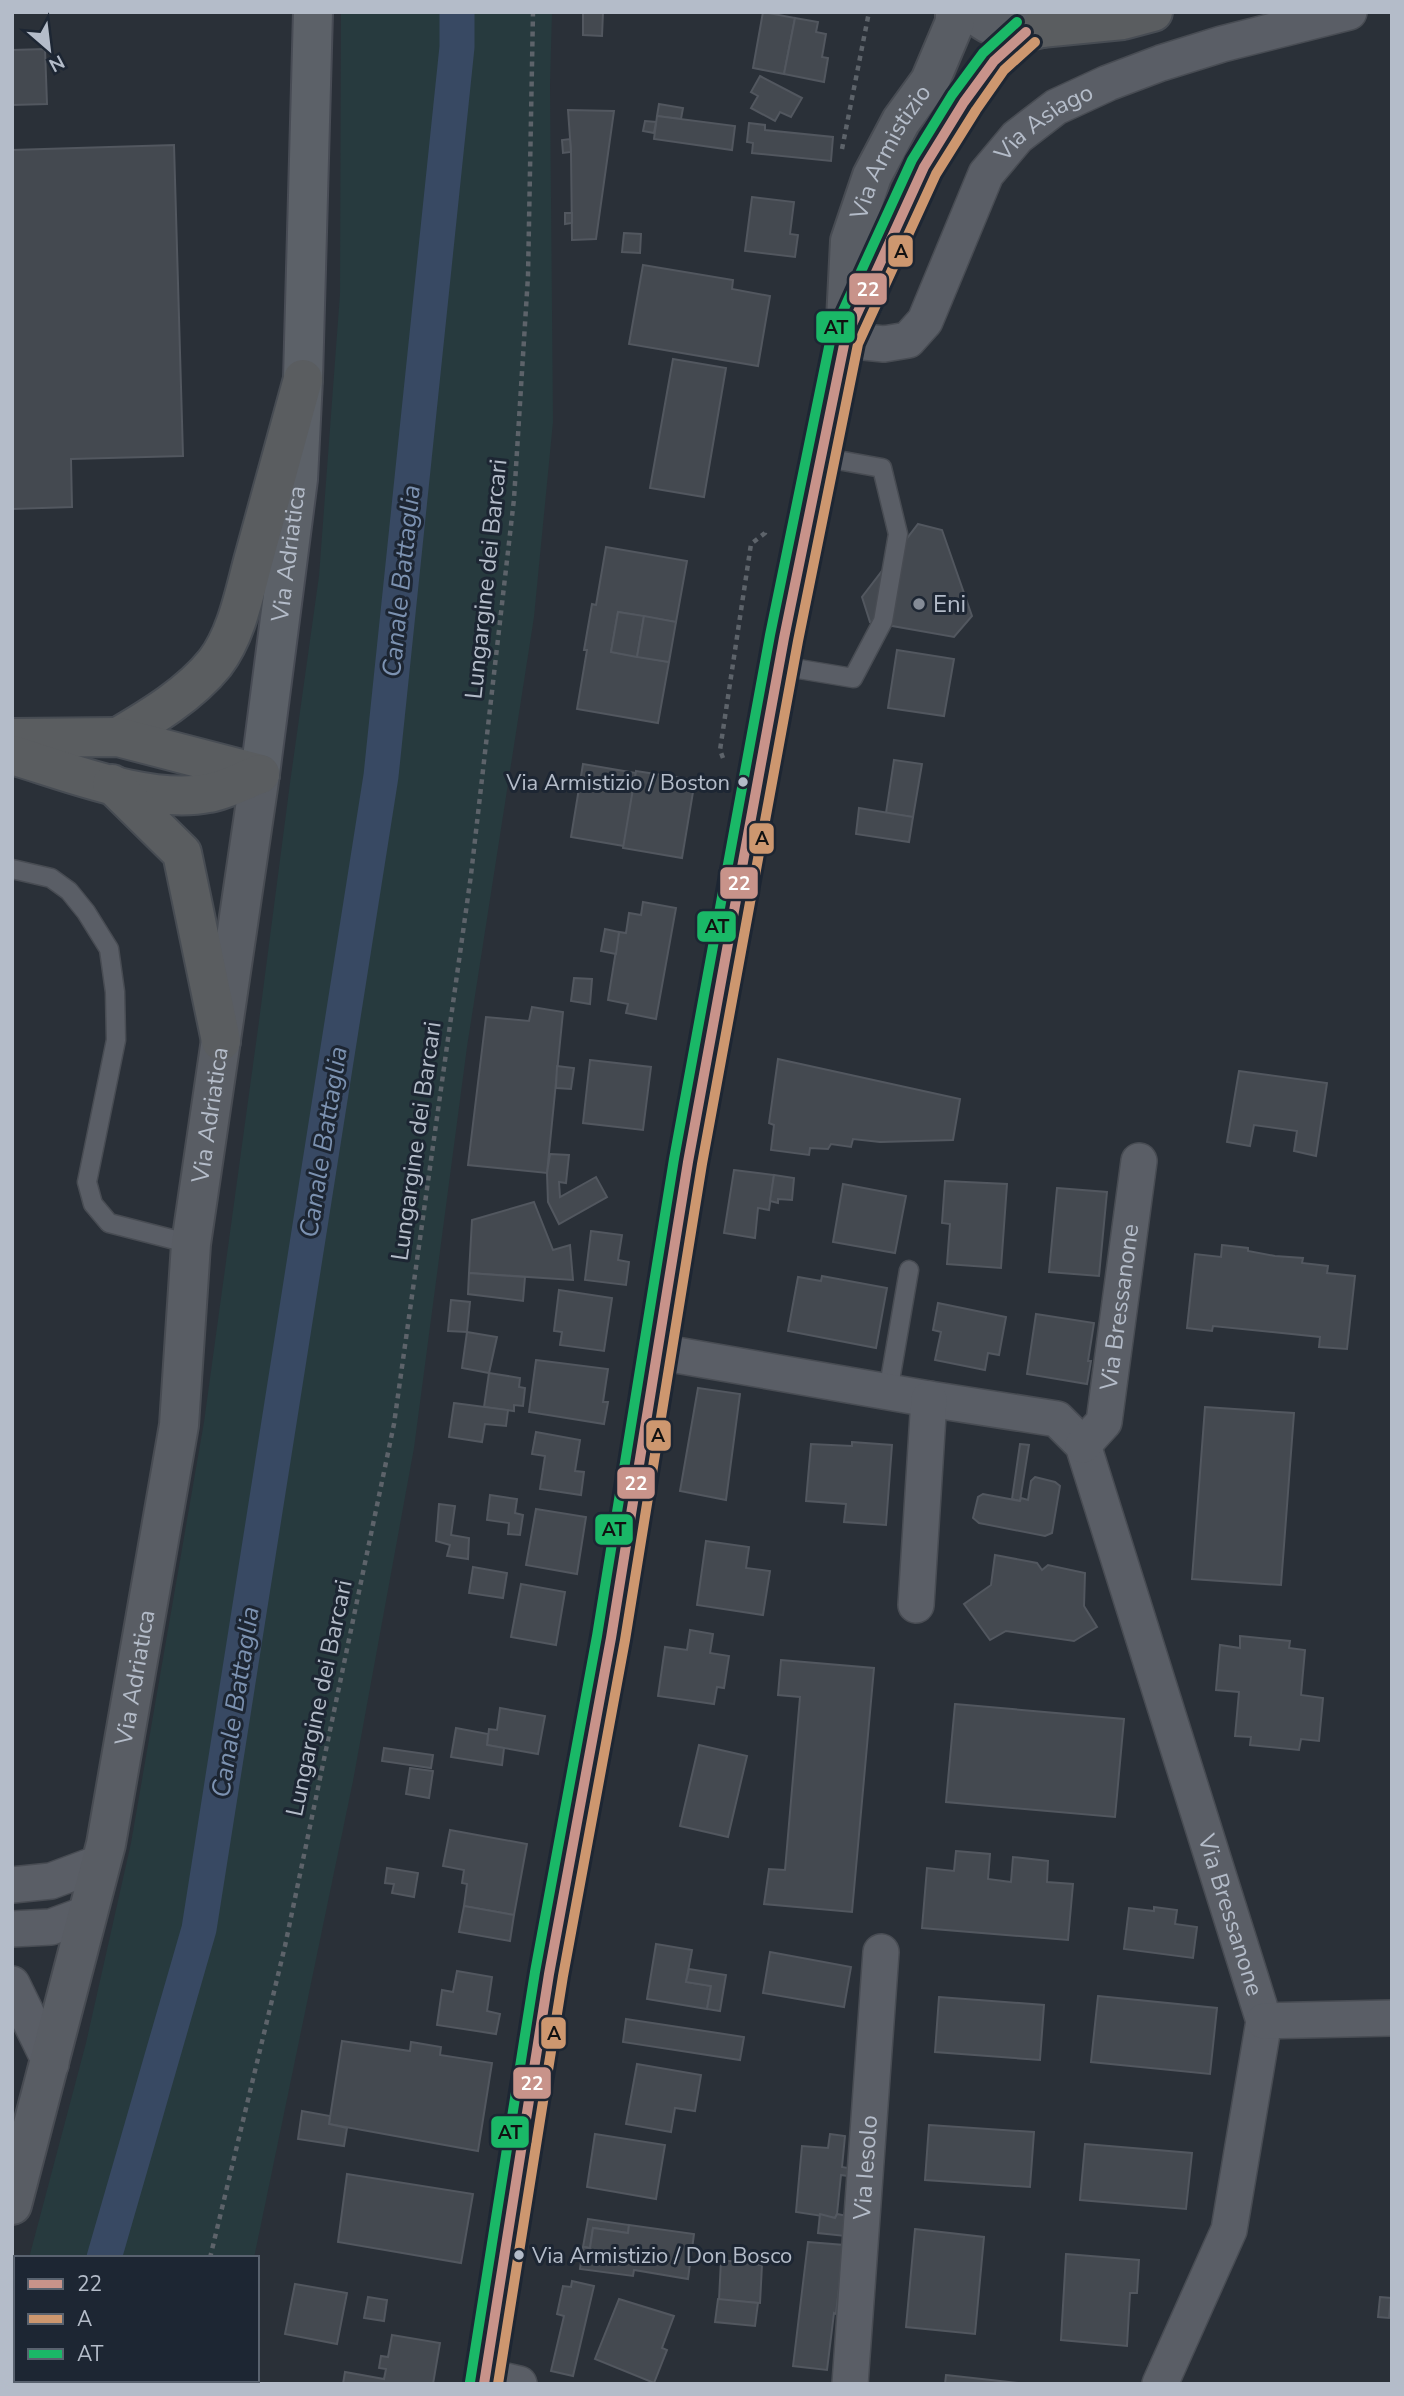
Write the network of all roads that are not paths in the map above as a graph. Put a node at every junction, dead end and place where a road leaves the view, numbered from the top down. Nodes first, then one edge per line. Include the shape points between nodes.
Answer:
1 (313, 12) edge
2 (955, 12) edge
3 (973, 12) edge
4 (1153, 12) edge
5 (1349, 12) edge
6 (1045, 24) edge
7 (845, 340) junction
8 (303, 379) junction
9 (821, 457) junction
10 (781, 666) junction
11 (118, 737) junction
12 (12, 738) edge
13 (12, 755) edge
14 (260, 774) junction
15 (112, 784) junction
16 (12, 869) edge
17 (221, 1041) junction
18 (1139, 1161) dead end
19 (191, 1244) junction
20 (909, 1270) dead end
21 (659, 1352) junction
22 (888, 1392) junction
23 (929, 1399) junction
24 (1083, 1445) junction
25 (916, 1605) dead end
26 (102, 1862) junction
27 (12, 1885) edge
28 (89, 1913) junction
29 (12, 1929) edge
30 (881, 1952) dead end
31 (12, 1984) edge
32 (1392, 2018) edge
33 (1264, 2021) junction
34 (51, 2064) junction
35 (12, 2205) edge
36 (496, 2381) edge
37 (850, 2384) edge
38 (1160, 2384) edge

1 - 8 main road, Via Adriatica
2 - 7 street, Via Armistizio via 955,22 929,80 872,176 850,241
3 - 6 street via 1001,30
4 - 6 highway via 1123,20
5 - 7 street, Via Asiago via 1161,63 1056,107 1017,137 986,174 925,321 908,340 884,344
6 - 7 street, Via Armistizio via 994,61 964,102 924,167
7 - 9 street, Via Armistizio
8 - 11 highway via 241,604 224,649 175,700
8 - 14 main road, Via Adriatica via 298,479
9 - 10 street, Via Armistizio
9 - 10 lane via 882,468 898,534 883,621 853,678
10 - 21 street, Via Armistizio via 688,1162
11 - 12 highway
11 - 14 highway
13 - 15 highway
14 - 15 highway via 210,793 169,796
14 - 17 street, Via Adriatica
15 - 17 highway via 182,853
16 - 19 lane via 51,878 69,891 109,949 116,1040 87,1182 93,1204 109,1223
17 - 19 street, Via Adriatica
18 - 24 street, Via Bressanone via 1104,1422
19 - 26 street, Via Adriatica via 179,1425
20 - 22 lane
21 - 22 street, Via Bressanone
21 - 36 street, Via Armistizio via 549,1974
22 - 23 street, Via Bressanone
23 - 24 street, Via Bressanone via 1057,1419
23 - 25 street
24 - 33 street, Via Bressanone
26 - 27 street via 51,1881
26 - 28 street, Via Adriatica
28 - 29 street via 51,1927
28 - 34 street, Via Adriatica
30 - 37 street, Via Iesolo
31 - 34 street
32 - 33 street
33 - 38 street, Via Bressanone via 1229,2230
34 - 35 street, Via Adriatica

